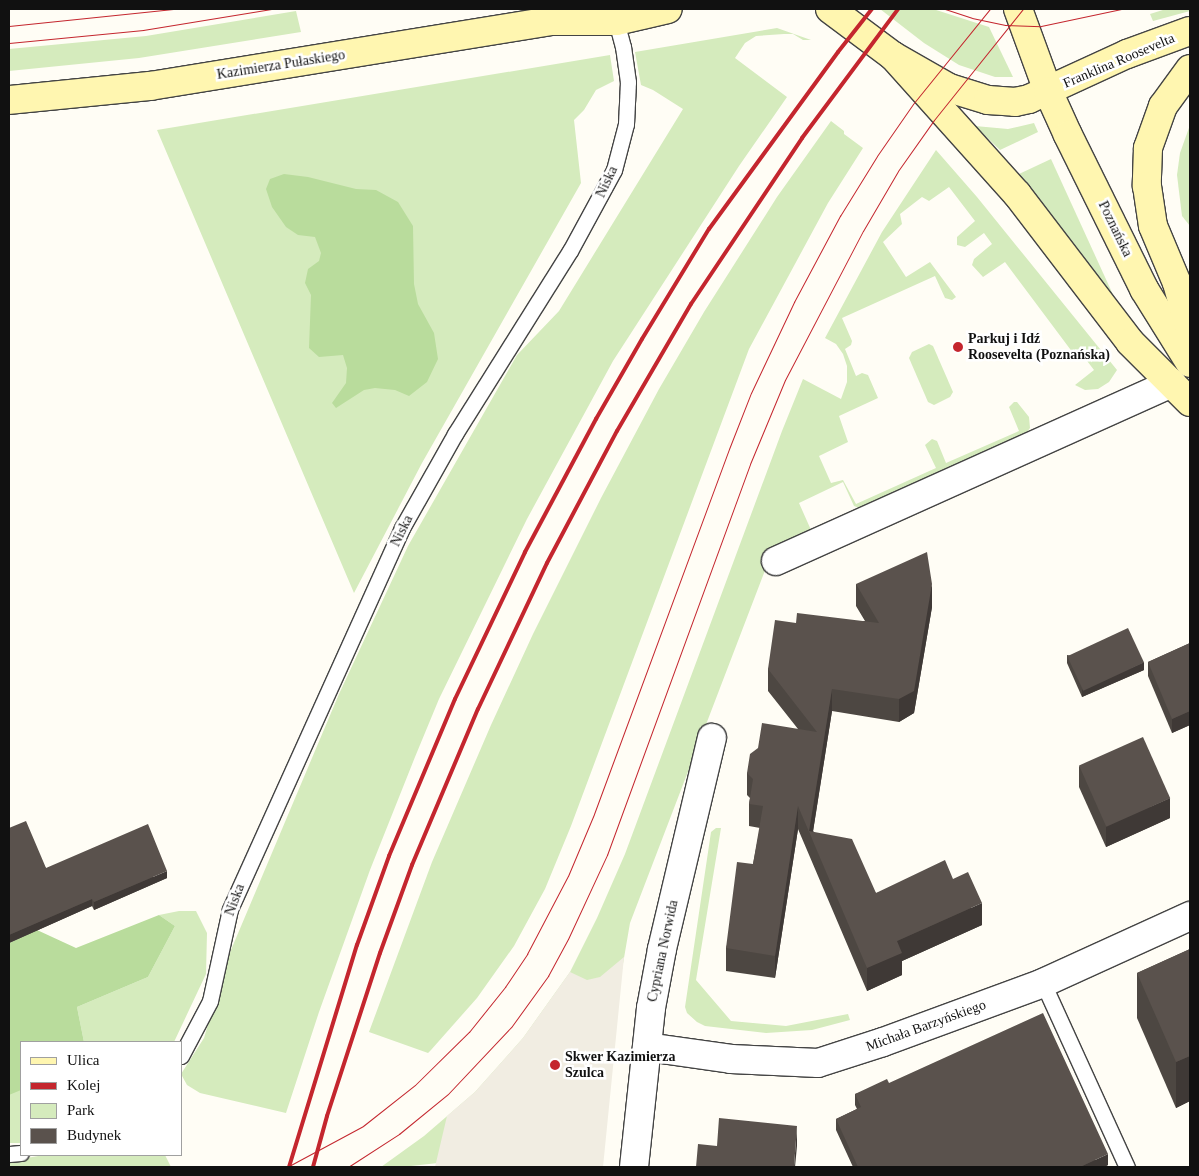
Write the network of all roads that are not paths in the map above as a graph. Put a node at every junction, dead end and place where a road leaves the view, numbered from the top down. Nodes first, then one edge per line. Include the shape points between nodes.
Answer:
1 (668, 9) edge
2 (830, 9) edge
3 (1018, 9) edge
4 (560, 15) edge
5 (616, 21) junction
6 (1190, 31) edge
7 (893, 56) junction
8 (1190, 69) edge
9 (1048, 91) junction
10 (9, 100) edge
11 (1190, 329) edge
12 (1190, 362) edge
13 (1181, 392) edge
14 (776, 561) dead end
15 (712, 738) dead end
16 (1190, 916) edge
17 (1043, 983) junction
18 (647, 1047) junction
19 (182, 1054) edge
20 (634, 1167) edge
21 (1127, 1167) edge

1 - 5 street, Kazimierza Pułaskiego
2 - 7 street
3 - 9 street, Poznańska
4 - 5 street, Kazimierza Pułaskiego
4 - 10 street, Kazimierza Pułaskiego via 150,86
5 - 19 lane, Niska via 628,82 626,124 614,170 570,251 455,434 402,528 234,900 210,1001
6 - 9 street, Franklina Roosevelta via 1127,54
7 - 9 street via 949,88 977,99 1015,102
7 - 13 street via 1016,194 1130,342
8 - 11 street via 1163,106 1148,148 1147,186 1153,226 1177,283
9 - 12 street, Poznańska via 1144,289
13 - 14 street
15 - 18 street, Cypriana Norwida via 662,949
16 - 17 street, Michała Barzyńskiego
17 - 18 street, Michała Barzyńskiego via 818,1063 730,1059
17 - 21 lane
18 - 20 street, Cypriana Norwida

